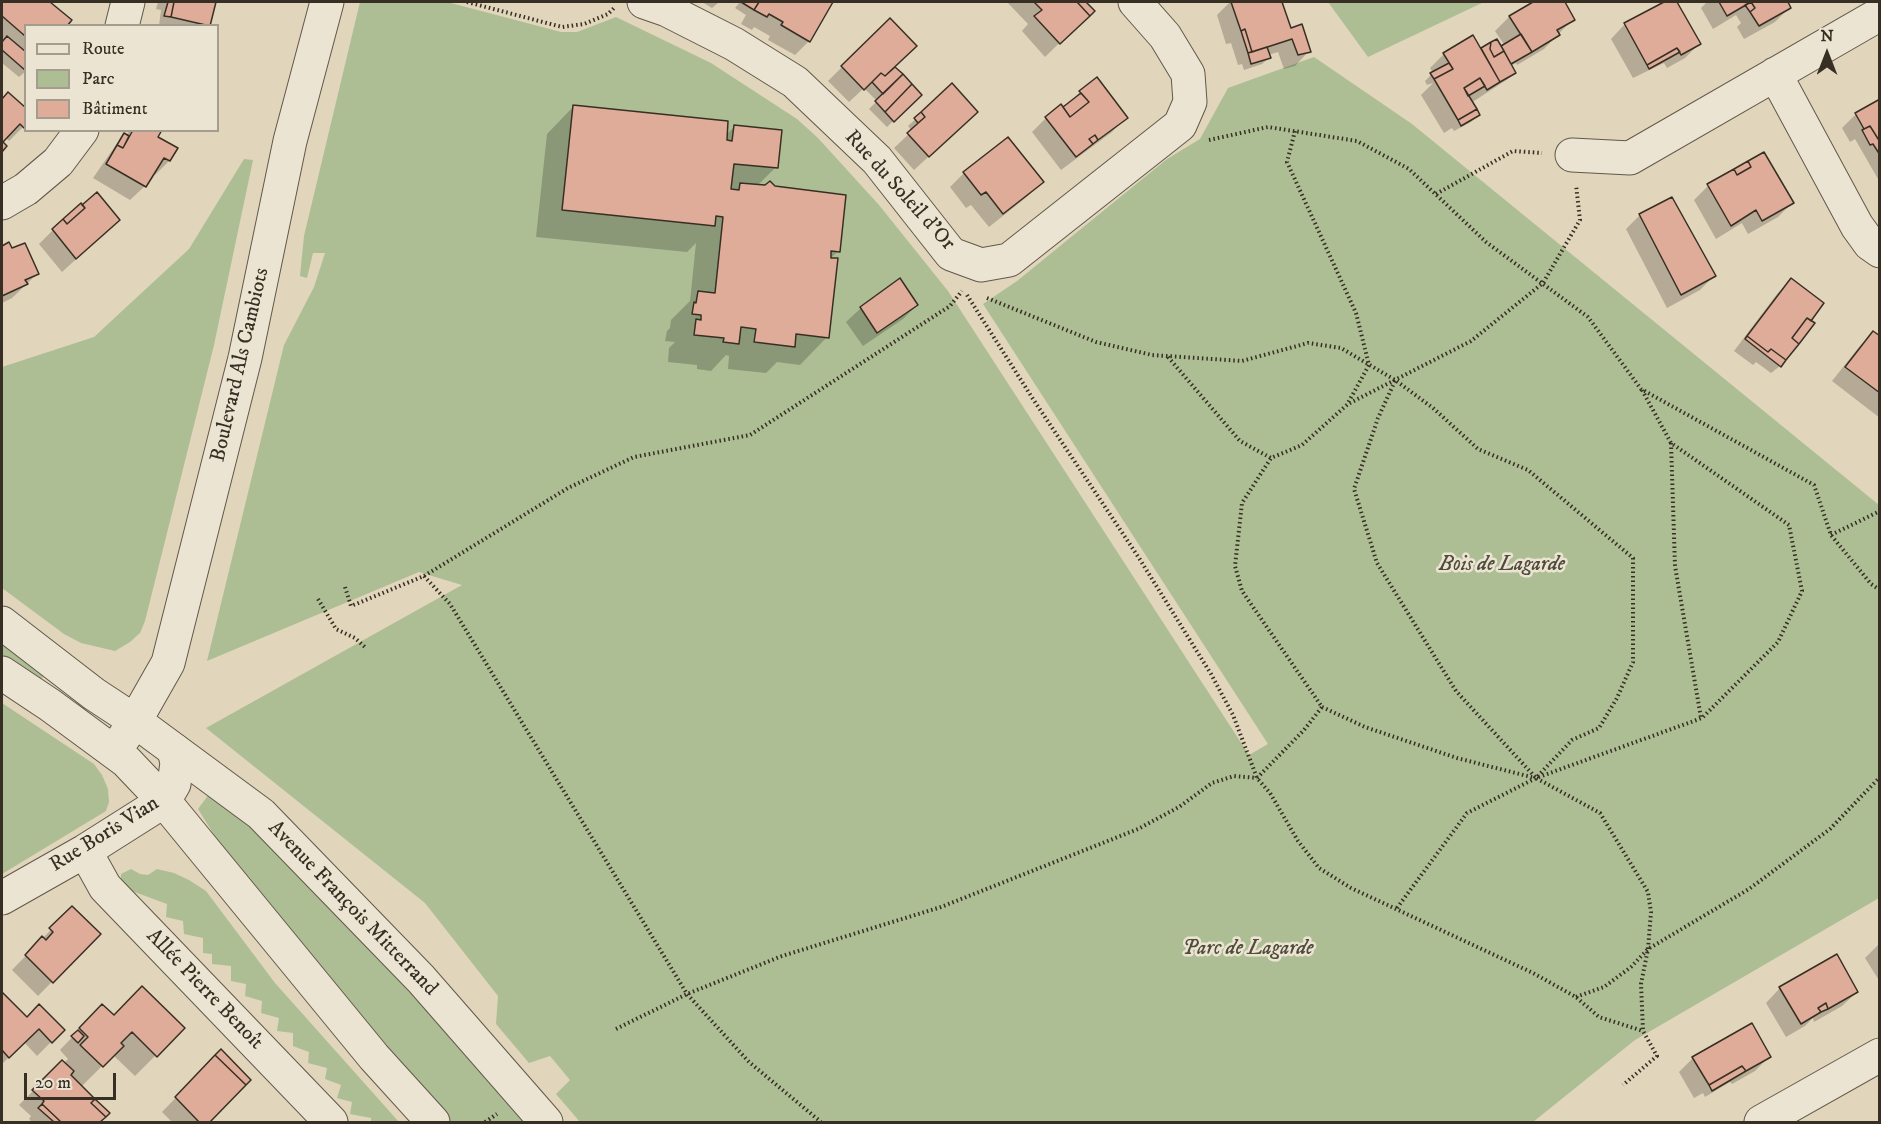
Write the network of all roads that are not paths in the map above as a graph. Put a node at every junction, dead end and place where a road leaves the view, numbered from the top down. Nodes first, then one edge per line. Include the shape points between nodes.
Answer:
1 (128, 2) edge
2 (327, 2) edge
3 (644, 2) edge
4 (1135, 2) edge
5 (1880, 14) edge
6 (122, 24) edge
7 (1775, 74) junction
8 (80, 132) edge
9 (1572, 155) road end
10 (2, 203) edge
11 (1880, 251) edge
12 (2, 623) edge
13 (2, 673) edge
14 (135, 721) junction
15 (174, 750) junction
16 (114, 752) junction
17 (164, 801) junction
18 (85, 850) junction
19 (2, 898) edge
20 (1880, 1055) edge
21 (331, 1122) edge
22 (433, 1122) edge
23 (546, 1122) edge
24 (1761, 1122) edge

1 - 6 street
2 - 14 street, Boulevard Als Cambiots via 290,141 245,358 168,663
3 - 4 street, Rue du Soleil d'Or via 734,44 795,82 877,160 951,254 981,265 1009,260 1180,125 1190,102 1188,74 1165,36
5 - 7 street
7 - 9 street via 1630,158
7 - 11 street via 1857,226
8 - 10 street via 58,162
12 - 14 street, Avenue François Mitterrand
13 - 16 street
14 - 15 street, Avenue François Mitterrand
14 - 16 street
15 - 17 street, Rue Boris Vian via 174,784
15 - 23 street, Avenue François Mitterrand via 261,814 422,979
16 - 17 street
17 - 18 street, Rue Boris Vian
17 - 22 street via 367,1048
18 - 19 street, Rue Boris Vian
18 - 21 street, Allée Pierre Benoît via 105,887
20 - 24 street

